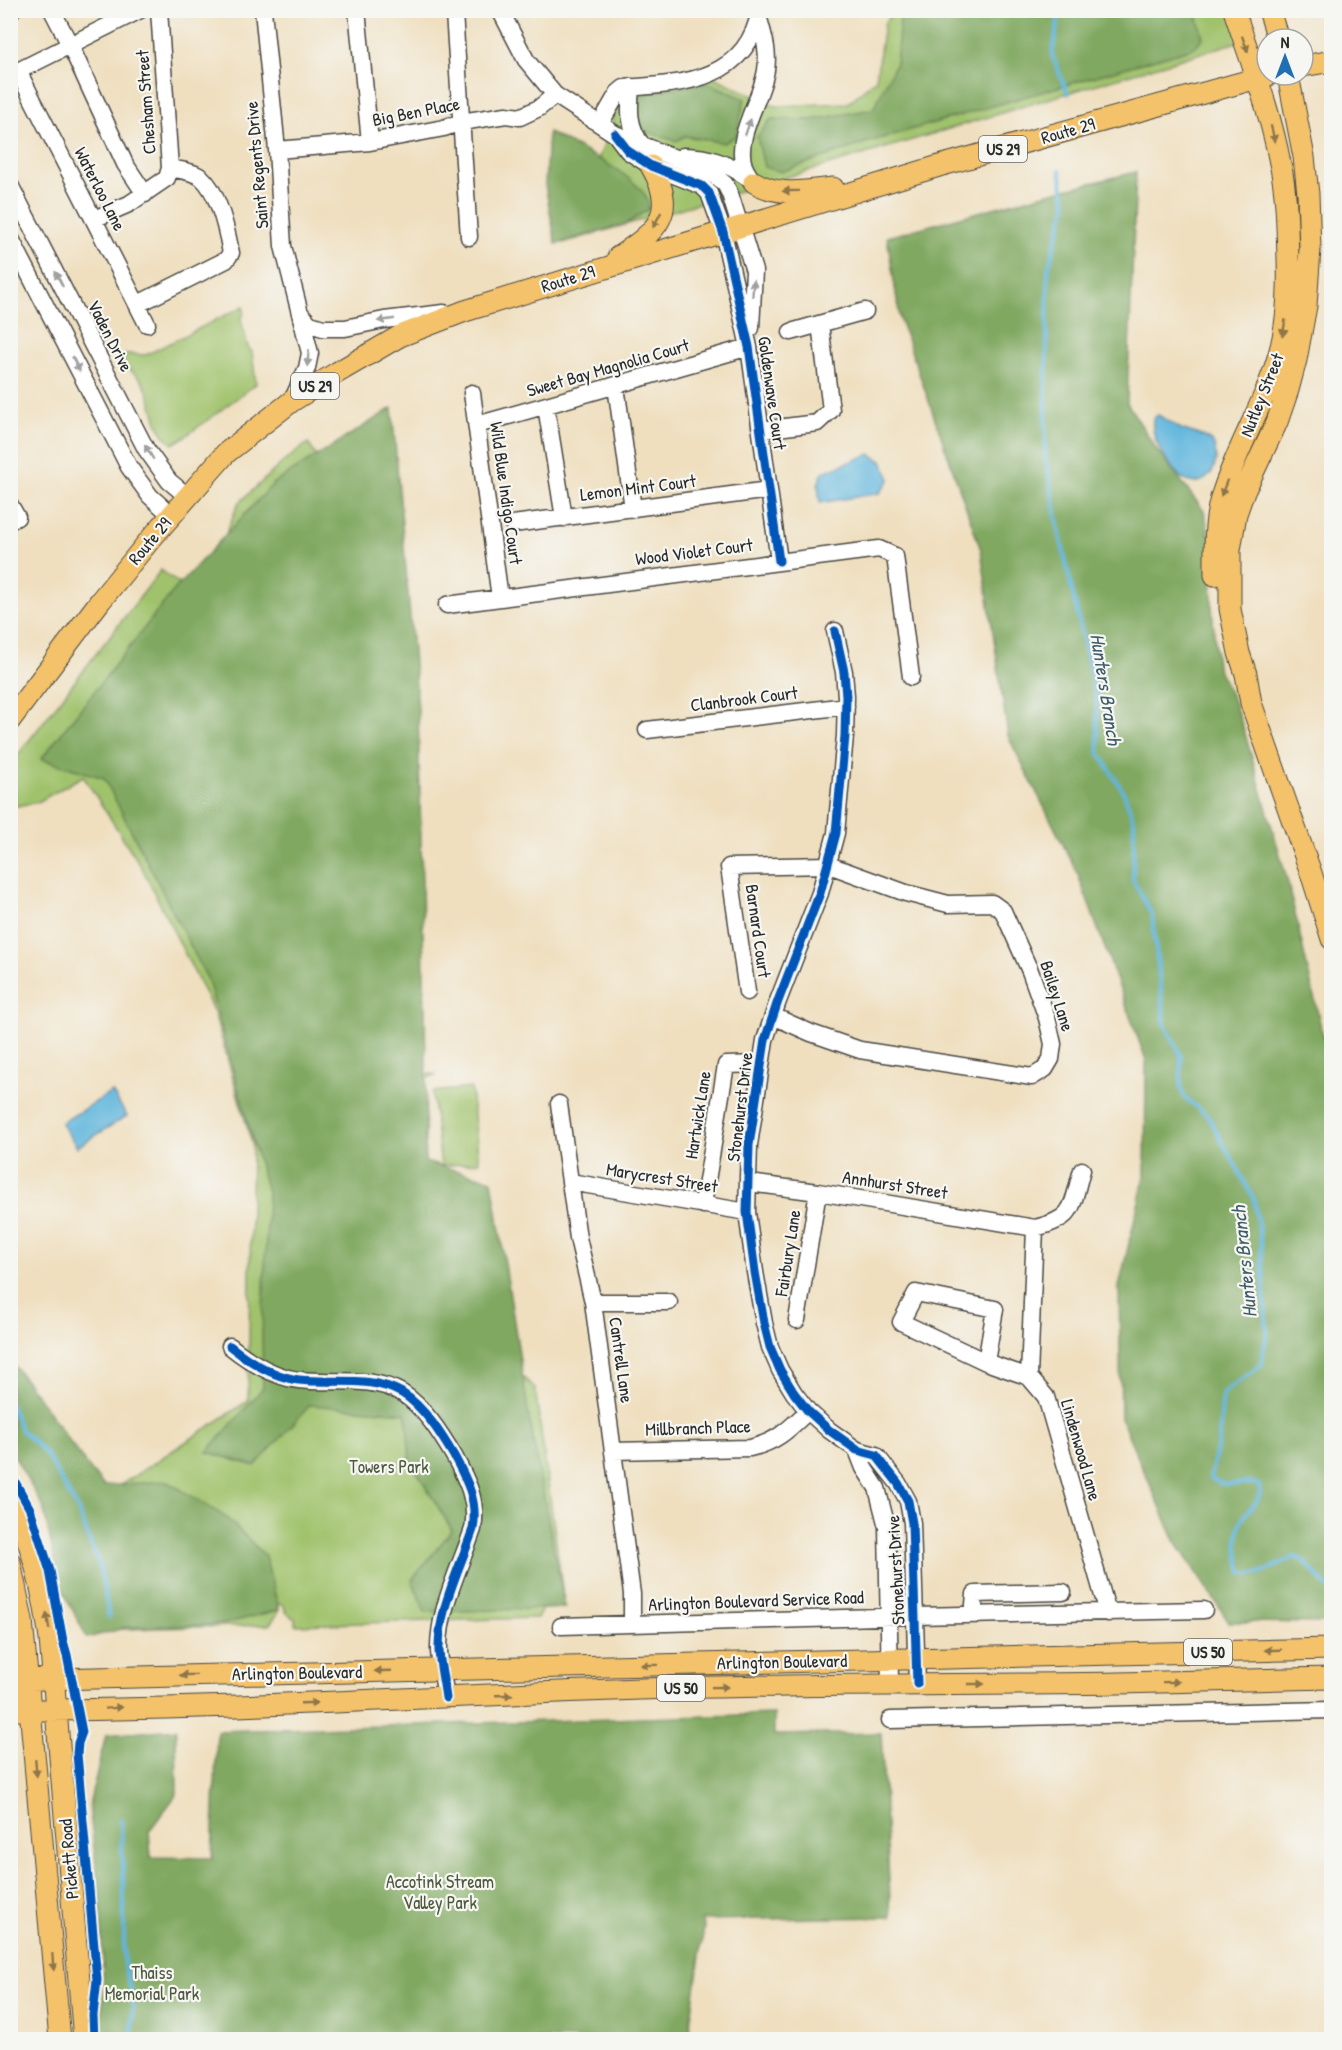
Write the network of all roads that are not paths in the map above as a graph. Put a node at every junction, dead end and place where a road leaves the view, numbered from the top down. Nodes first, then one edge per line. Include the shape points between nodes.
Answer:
1 (52, 10) edge
2 (140, 10) edge
3 (159, 10) edge
4 (263, 10) edge
5 (357, 10) edge
6 (500, 10) edge
7 (1234, 10) edge
8 (1269, 10) edge
9 (454, 13) dead end
10 (760, 15) edge
11 (1274, 27) edge
12 (70, 45) junction
13 (1255, 56) edge
14 (1332, 61) edge
15 (1315, 64) edge
16 (14, 73) edge
17 (1255, 79) edge
18 (1266, 87) edge
19 (1290, 87) edge
20 (631, 92) junction
21 (555, 95) junction
22 (461, 122) junction
23 (608, 129) junction
24 (370, 142) junction
25 (642, 145) junction
26 (277, 150) junction
27 (672, 157) junction
28 (651, 166) junction
29 (170, 168) junction
30 (891, 181) junction
31 (753, 182) junction
32 (10, 185) edge
33 (146, 194) junction
34 (94, 219) junction
35 (732, 229) junction
36 (10, 237) edge
37 (469, 237) dead end
38 (602, 268) junction
39 (138, 304) junction
40 (465, 311) junction
41 (865, 311) dead end
42 (301, 314) junction
43 (147, 324) dead end
44 (820, 324) junction
45 (790, 332) dead end
46 (749, 347) junction
47 (616, 386) junction
48 (472, 393) dead end
49 (292, 400) junction
50 (546, 406) junction
51 (477, 425) junction
52 (761, 430) junction
53 (769, 490) junction
54 (187, 496) junction
55 (10, 505) edge
56 (633, 509) junction
57 (171, 515) junction
58 (564, 518) junction
59 (10, 521) edge
60 (513, 524) dead end
61 (779, 561) junction
62 (500, 598) junction
63 (447, 605) dead end
64 (835, 631) dead end
65 (911, 677) dead end
66 (1251, 703) junction
67 (846, 706) junction
68 (10, 720) edge
69 (646, 730) dead end
70 (829, 865) junction
71 (1332, 939) edge
72 (747, 992) dead end
73 (773, 1016) junction
74 (761, 1064) junction
75 (560, 1104) dead end
76 (1082, 1170) dead end
77 (570, 1182) junction
78 (749, 1183) junction
79 (818, 1192) junction
80 (703, 1205) junction
81 (747, 1212) junction
82 (1035, 1228) junction
83 (593, 1302) junction
84 (669, 1302) dead end
85 (797, 1320) dead end
86 (230, 1346) dead end
87 (986, 1362) junction
88 (1029, 1377) junction
89 (808, 1411) junction
90 (857, 1450) junction
91 (613, 1451) junction
92 (10, 1495) edge
93 (10, 1562) edge
94 (1063, 1592) dead end
95 (1204, 1610) dead end
96 (1108, 1613) junction
97 (973, 1615) junction
98 (915, 1616) junction
99 (887, 1617) junction
100 (632, 1624) junction
101 (561, 1626) dead end
102 (1332, 1649) edge
103 (917, 1658) junction
104 (889, 1659) junction
105 (442, 1669) junction
106 (1332, 1678) edge
107 (19, 1680) edge
108 (53, 1680) junction
109 (890, 1684) junction
110 (917, 1684) junction
111 (446, 1698) junction
112 (21, 1710) edge
113 (55, 1710) junction
114 (1332, 1710) edge
115 (890, 1719) dead end
116 (60, 2040) edge
117 (84, 2040) edge

1 - 12 street
2 - 12 street
3 - 29 street, Chesham Street
4 - 26 street, Saint Regents Drive
5 - 24 street
6 - 21 street via 526,60
7 -> 13 main road, Nutley Street
8 - 11 main road
9 - 22 street
10 - 20 street via 754,35 738,58 722,70
31 -> 10 street via 742,156 766,73 767,47
12 - 16 street
12 - 33 street via 125,164
14 - 15 main road
16 - 34 street, Waterloo Lane
17 - 30 main road, Route 29 / US 29
18 -> 66 main road, Nutley Street via 1284,189 1287,308 1273,374 1221,499 1215,574 1217,614 1226,655
19 - 66 main road, Nutley Street via 1308,194 1306,306 1288,390 1243,494 1230,550 1230,609
20 - 23 street via 624,88 618,93
20 - 25 street via 631,125
21 - 22 street, Big Ben Place via 520,117 506,115
21 - 23 street
22 - 24 street, Big Ben Place
22 - 37 street
23 - 25 street
23 - 28 street via 628,151
24 - 26 street, Big Ben Place
25 - 27 street
26 - 42 street, Saint Regents Drive via 283,246
27 - 31 street via 723,162
27 - 35 street via 710,172 725,184
28 - 35 street via 702,186
28 -> 38 main road via 664,195 660,217 637,244
29 - 33 street, Chesham Street via 167,178
29 - 39 street via 201,177 212,190 231,253 226,260
30 -> 31 main road via 782,192
30 - 35 main road, Route 29 / US 29
54 -> 32 street, Vaden Drive via 169,481 146,448
33 - 34 street, Chesham Street
34 - 39 street, Waterloo Lane
35 - 38 main road, Route 29 / US 29
35 - 46 street, Goldenwave Court via 754,271
36 -> 57 street via 129,467 150,496
38 - 40 main road, Route 29 / US 29
39 - 43 street, Waterloo Lane
40 -> 42 street via 345,328 310,324
40 - 49 main road, Route 29 / US 29 via 400,336
41 - 44 street
42 -> 49 street, Saint Regents Drive via 310,353
44 - 45 street
44 - 52 street via 831,410 817,423
46 - 47 street, Sweet Bay Magnolia Court
46 - 52 street, Goldenwave Court
47 - 50 street, Sweet Bay Magnolia Court
47 - 56 street
48 - 51 street, Wild Blue Indigo Court
49 - 54 main road, Route 29 / US 29 via 225,453
50 - 51 street, Sweet Bay Magnolia Court
50 - 58 street
51 - 62 street, Wild Blue Indigo Court
52 - 53 street, Goldenwave Court
53 - 56 street, Lemon Mint Court
53 - 61 street, Goldenwave Court
54 - 57 main road, Route 29 / US 29
55 - 59 street via 17,518
56 - 58 street, Lemon Mint Court
57 - 68 main road, Route 29 / US 29
58 - 60 street, Lemon Mint Court
61 - 62 street, Wood Violet Court
61 - 65 street, Wood Violet Court via 879,549 895,556
62 - 63 street, Wood Violet Court
64 - 67 street, Stonehurst Drive
66 - 71 main road, Nutley Street
67 - 69 street, Clanbrook Court
67 - 70 street, Stonehurst Drive via 836,833
70 - 72 street, Barnard Court via 729,867
70 - 73 street, Stonehurst Drive
70 - 73 street, Bailey Lane via 906,893 948,904 992,903 1003,911 1047,1018 1053,1044 1051,1059 1045,1069 1032,1077 958,1066 860,1050
73 - 74 street, Stonehurst Drive
74 - 78 street, Stonehurst Drive via 748,1145
74 - 80 street, Hartwick Lane via 726,1065
75 - 77 street, Cantrell Lane
76 - 82 street via 1071,1209 1052,1224
77 - 80 street, Marycrest Street
77 - 83 street, Cantrell Lane
78 - 79 street, Annhurst Street
78 - 81 street, Stonehurst Drive
79 - 82 street, Annhurst Street
79 - 85 street, Fairbury Lane
80 - 81 street, Marycrest Street
81 - 89 street, Stonehurst Drive via 754,1272 770,1347 780,1370
82 - 88 street
83 - 84 street
83 - 91 street, Cantrell Lane
86 - 105 street via 261,1367 291,1379 371,1382 392,1388 422,1410 453,1454 472,1493 475,1520 445,1610
87 - 87 street via 902,1322 916,1293 995,1309
87 - 88 street
88 - 96 street, Lindenwood Lane via 1046,1397
89 - 90 street, Stonehurst Drive
89 - 91 street, Millbranch Place via 779,1437 750,1448
90 - 98 street, Stonehurst Drive via 876,1455 908,1501
90 - 99 street, Stonehurst Drive via 877,1488 887,1527
91 - 100 street, Cantrell Lane via 632,1594
108 -> 92 main road, Pickett Road via 40,1580 27,1531
93 - 107 main road, Pickett Road via 22,1620
94 - 97 street via 975,1594
95 - 96 street, Arlington Boulevard Service Road
96 - 97 street, Arlington Boulevard Service Road
97 - 98 street, Arlington Boulevard Service Road
98 - 99 street, Arlington Boulevard Service Road
98 - 103 street, Stonehurst Drive
99 - 100 street, Arlington Boulevard Service Road
99 - 104 street, Stonehurst Drive
100 - 101 street, Arlington Boulevard Service Road
102 -> 103 main road, Arlington Boulevard / US 50
103 - 104 main road, Arlington Boulevard / US 50
103 - 110 street, Stonehurst Drive
104 -> 105 main road, Arlington Boulevard / US 50
104 - 109 street, Stonehurst Drive
105 -> 108 main road, Arlington Boulevard / US 50
105 - 111 street
110 -> 106 main road, Arlington Boulevard / US 50
107 - 108 main road, US 50
107 - 112 main road, Pickett Road
108 - 113 main road, Pickett Road
109 - 110 main road, Arlington Boulevard / US 50
111 -> 109 main road, Arlington Boulevard / US 50
113 -> 111 main road, Arlington Boulevard / US 50
112 - 113 main road, US 50
112 -> 116 main road, Pickett Road
113 - 117 main road, Pickett Road
114 - 115 street

